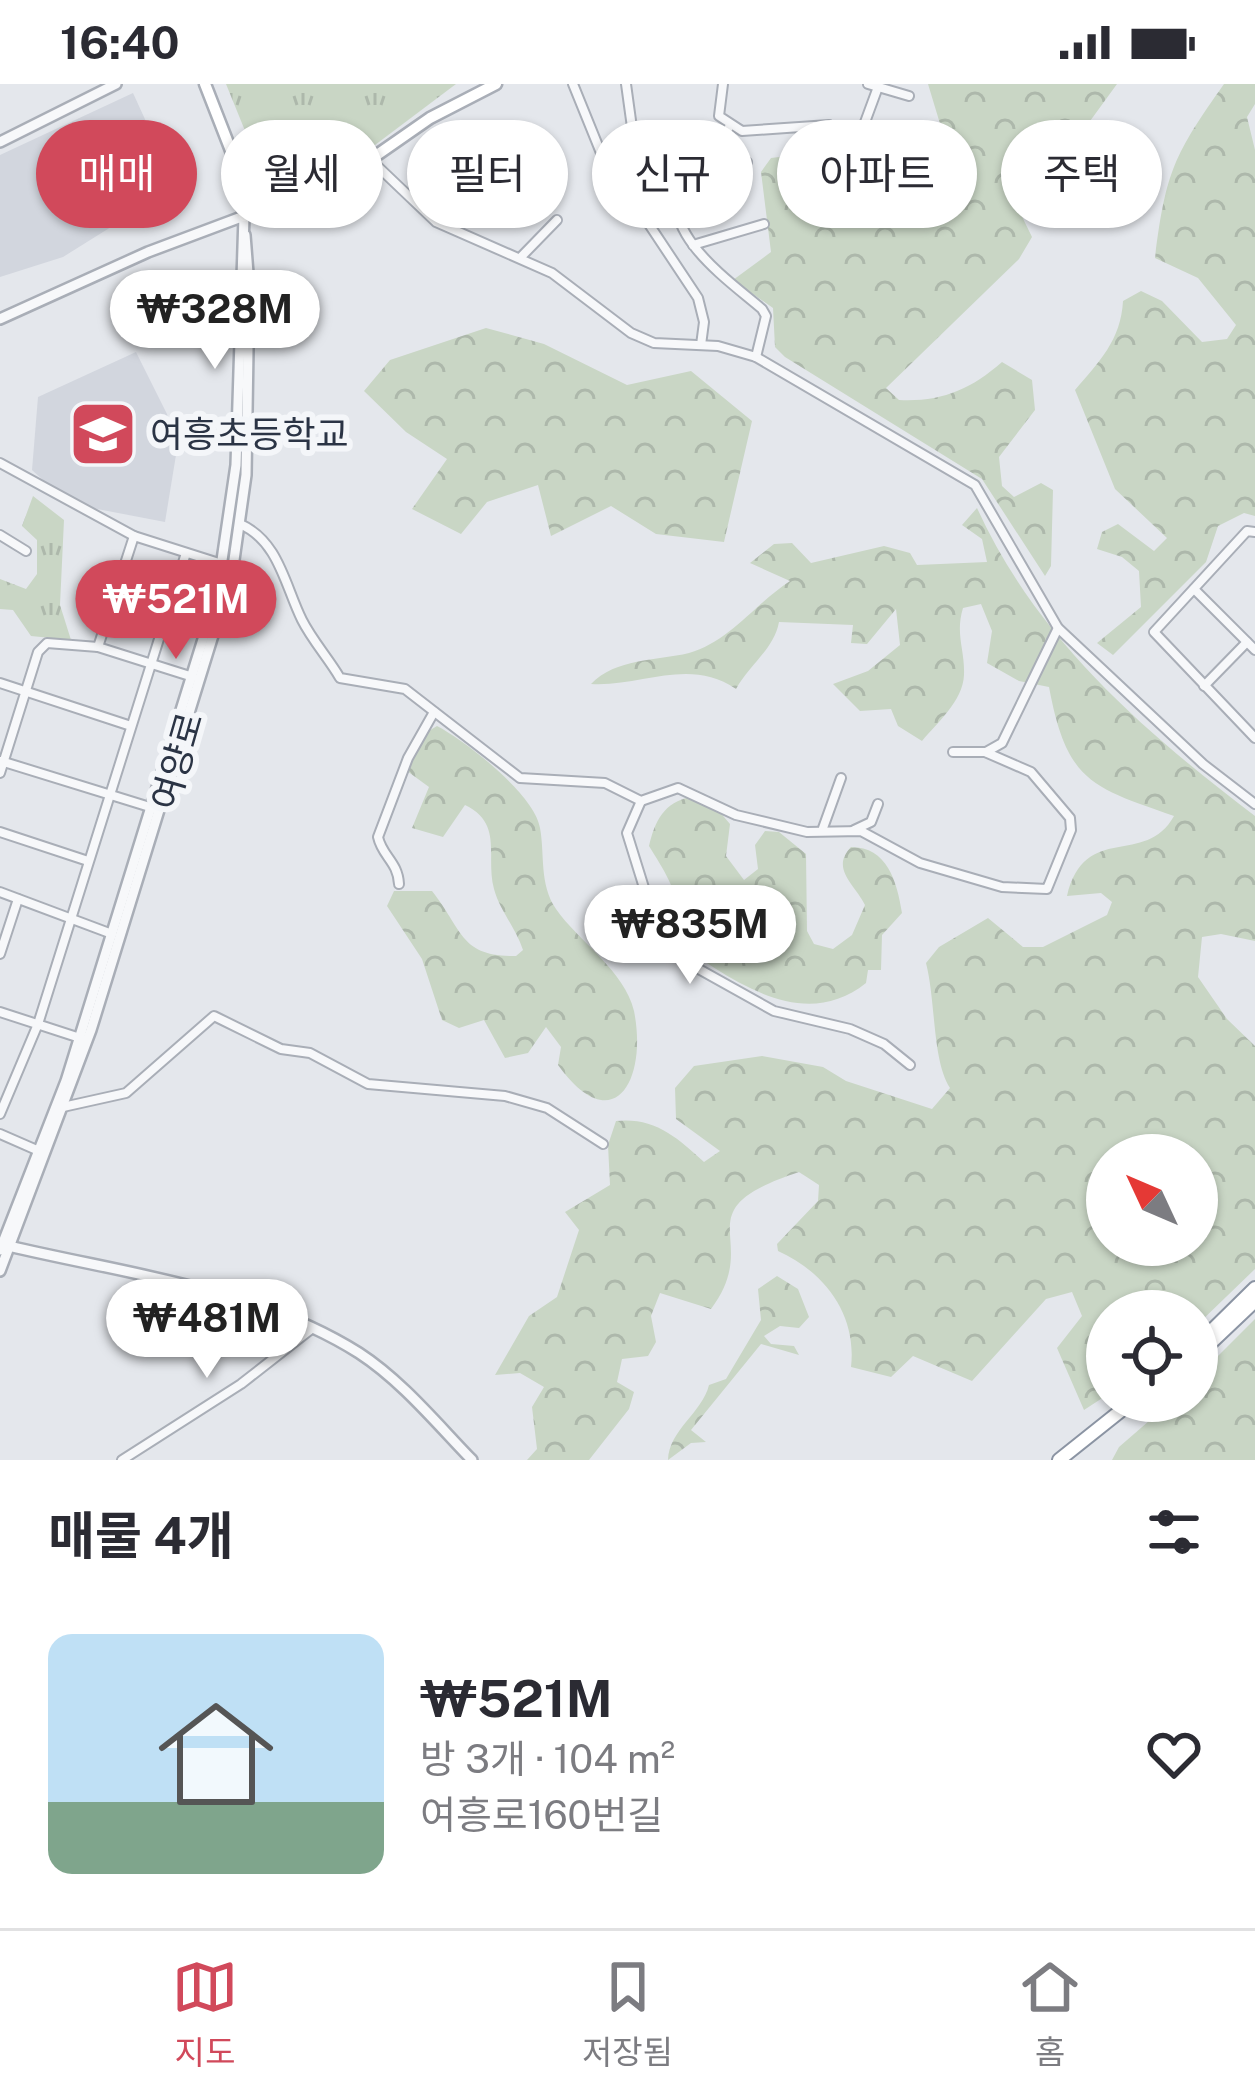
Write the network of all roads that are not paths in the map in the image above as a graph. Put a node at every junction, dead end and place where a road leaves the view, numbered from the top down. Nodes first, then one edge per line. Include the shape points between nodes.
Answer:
1 (116, 84) edge
2 (205, 84) edge
3 (496, 84) edge
4 (573, 84) edge
5 (626, 84) edge
6 (724, 84) edge
7 (904, 84) edge
8 (873, 85) edge
9 (724, 120) edge
10 (863, 120) edge
11 (221, 125) edge
12 (592, 131) edge
13 (0, 142) edge
14 (383, 154) edge
15 (383, 172) edge
16 (764, 224) dead end
17 (221, 225) edge
18 (243, 228) edge
19 (549, 228) edge
20 (683, 228) edge
21 (693, 244) junction
22 (520, 259) junction
23 (0, 319) edge
24 (701, 345) junction
25 (756, 357) junction
26 (0, 464) edge
27 (235, 523) junction
28 (1255, 532) edge
29 (0, 535) edge
30 (134, 536) junction
31 (26, 551) dead end
32 (186, 553) junction
33 (224, 565) junction
34 (1193, 589) junction
35 (1058, 628) junction
36 (1247, 642) junction
37 (98, 647) junction
38 (1255, 650) edge
39 (150, 665) junction
40 (195, 678) junction
41 (0, 683) edge
42 (1204, 686) junction
43 (26, 691) junction
44 (434, 712) junction
45 (130, 725) junction
46 (1255, 738) edge
47 (953, 752) dead end
48 (985, 752) junction
49 (2, 761) edge
50 (0, 773) edge
51 (841, 778) dead end
52 (109, 794) junction
53 (641, 801) junction
54 (878, 804) dead end
55 (1255, 804) edge
56 (158, 809) junction
57 (823, 829) junction
58 (852, 830) junction
59 (0, 832) edge
60 (88, 861) junction
61 (399, 884) dead end
62 (0, 892) edge
63 (18, 899) junction
64 (69, 920) junction
65 (112, 934) junction
66 (0, 954) edge
67 (0, 1012) edge
68 (38, 1024) junction
69 (80, 1038) junction
70 (910, 1065) dead end
71 (60, 1106) junction
72 (0, 1114) edge
73 (0, 1134) edge
74 (603, 1144) dead end
75 (39, 1150) junction
76 (3, 1243) edge
77 (0, 1270) edge
78 (1255, 1288) edge
79 (1255, 1301) edge
80 (1218, 1324) edge
81 (310, 1330) junction
82 (1218, 1336) edge
83 (1107, 1422) edge
84 (1120, 1422) edge
85 (122, 1460) edge
86 (472, 1460) edge
87 (1059, 1460) edge
88 (1072, 1460) edge

1 - 13 street
2 - 11 main road, 여양로
3 - 14 main road
4 - 12 street
5 - 24 street via 634,142 614,170 698,298
6 - 9 street
7 - 8 street via 909,96
8 - 10 street
15 - 22 street via 436,222
16 - 21 street
17 - 23 street
18 - 27 street, 여양로
19 - 22 street
20 - 21 street
21 - 25 street via 766,316
22 - 24 street via 644,339
24 - 25 street
25 - 35 street via 975,485
26 - 30 street
27 - 33 street, 여양로
27 - 44 street via 272,551 302,622 340,678 405,689
27 - 56 street, 여양로 via 226,597
28 - 34 street via 1247,530
29 - 31 street
30 - 32 street
30 - 37 street
32 - 33 street
32 - 39 street
33 - 40 street, 여양로
34 - 36 street
34 - 42 street via 1154,632
35 - 48 street via 1003,743
35 - 55 street
36 - 38 street
36 - 42 street
37 - 39 street
37 - 43 street via 47,643
39 - 40 street
39 - 45 street
40 - 56 street, 여양로
41 - 43 street
42 - 46 street
43 - 45 street
43 - 49 street
44 - 53 street via 520,778 605,784
44 - 61 street via 378,837
45 - 52 street
47 - 48 street
48 - 58 street via 1031,772 1070,818 1047,890 940,869
49 - 50 street
49 - 52 street
51 - 57 street
52 - 56 street
52 - 60 street
53 - 57 street via 678,788 736,815
53 - 70 street via 627,833 670,953 774,1011 850,1029
54 - 58 street via 871,822
56 - 65 street, 여양로
56 - 71 street, 여양로
57 - 58 street
59 - 60 street
60 - 64 street
62 - 63 street
63 - 64 street
63 - 66 street
64 - 65 street
64 - 68 street
65 - 69 street, 여양로
67 - 68 street
68 - 69 street
68 - 72 street
69 - 71 street, 여양로
71 - 74 street via 126,1093 214,1016 368,1084 505,1096 548,1108
71 - 75 street, 여양로
71 - 76 street, 여양로
73 - 75 street
75 - 76 street, 여양로
76 - 77 street, 여양로
76 - 81 street via 231,1296
78 - 80 highway
79 - 82 highway
81 - 85 street
81 - 86 street via 359,1354
83 - 87 highway
84 - 88 highway

